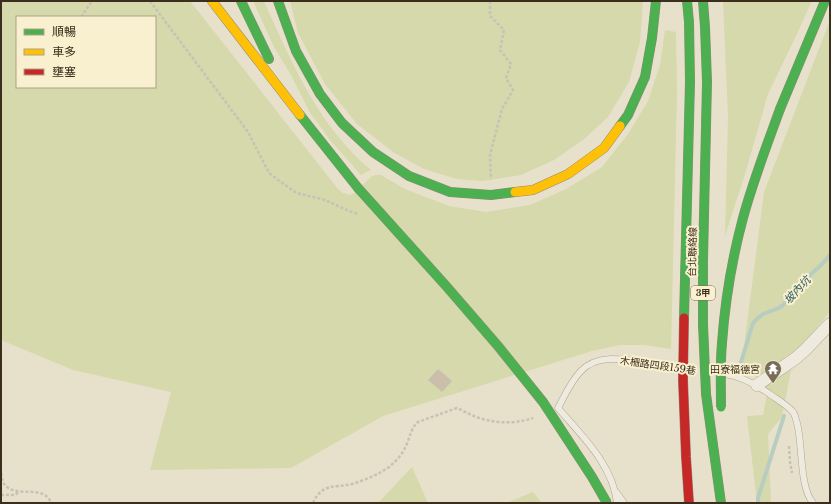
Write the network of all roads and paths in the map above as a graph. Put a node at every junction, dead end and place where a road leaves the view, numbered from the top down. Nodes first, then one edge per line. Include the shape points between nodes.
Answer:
1 (92, 1) edge
2 (150, 1) edge
3 (212, 1) edge
4 (241, 1) edge
5 (278, 1) edge
6 (490, 1) edge
7 (656, 1) edge
8 (687, 1) edge
9 (703, 1) edge
10 (826, 1) edge
11 (82, 16) edge
12 (310, 128) junction
13 (491, 195) junction
14 (349, 211) dead end
15 (830, 324) edge
16 (688, 369) dead end
17 (696, 370) dead end
18 (757, 385) junction
19 (722, 415) dead end
20 (536, 416) dead end
21 (1, 473) edge
22 (728, 488) dead end
23 (20, 492) junction
24 (616, 492) junction
25 (1, 495) edge
26 (52, 503) edge
27 (313, 503) edge
28 (607, 503) edge
29 (617, 503) edge
30 (624, 503) edge
31 (689, 503) edge
32 (721, 503) edge
33 (730, 503) edge
34 (812, 503) edge

1 - 11 path
2 - 14 path via 248,132 269,173 297,193 325,200
3 - 12 highway
4 - 12 highway via 263,48
5 - 13 highway via 296,51 320,94 342,124 373,152 410,176 450,192
6 - 13 path via 490,16 504,30 500,50 511,64 506,78 513,90 502,109 490,155
7 - 13 highway via 645,77 628,115 604,148 568,174 533,190
8 - 31 highway, 台北聯絡線 / 3甲, bridge via 690,82 683,380
9 - 32 highway, 台北聯絡線 / 3甲, bridge via 707,82 703,324 706,394
10 - 19 highway, bridge via 780,109 746,210 732,266 723,325 720,385
12 - 28 highway, bridge via 358,188 498,346 538,397
15 - 18 street via 796,358
16 - 24 lane, 木柵路四段159巷 via 609,359 589,364 571,383 558,408 597,454
17 - 18 lane, 木柵路四段159巷 via 734,375
18 - 34 lane, 木柵路四段159巷 via 794,412 808,497
20 - 27 path via 516,422 497,422 457,408 418,422 414,425 400,457 382,472 352,484 327,488 316,496
21 - 23 path via 3,482 9,489
22 - 33 highway
23 - 25 path via 15,495
23 - 26 path via 45,495
24 - 29 lane, 木柵路四段159巷
24 - 30 lane

